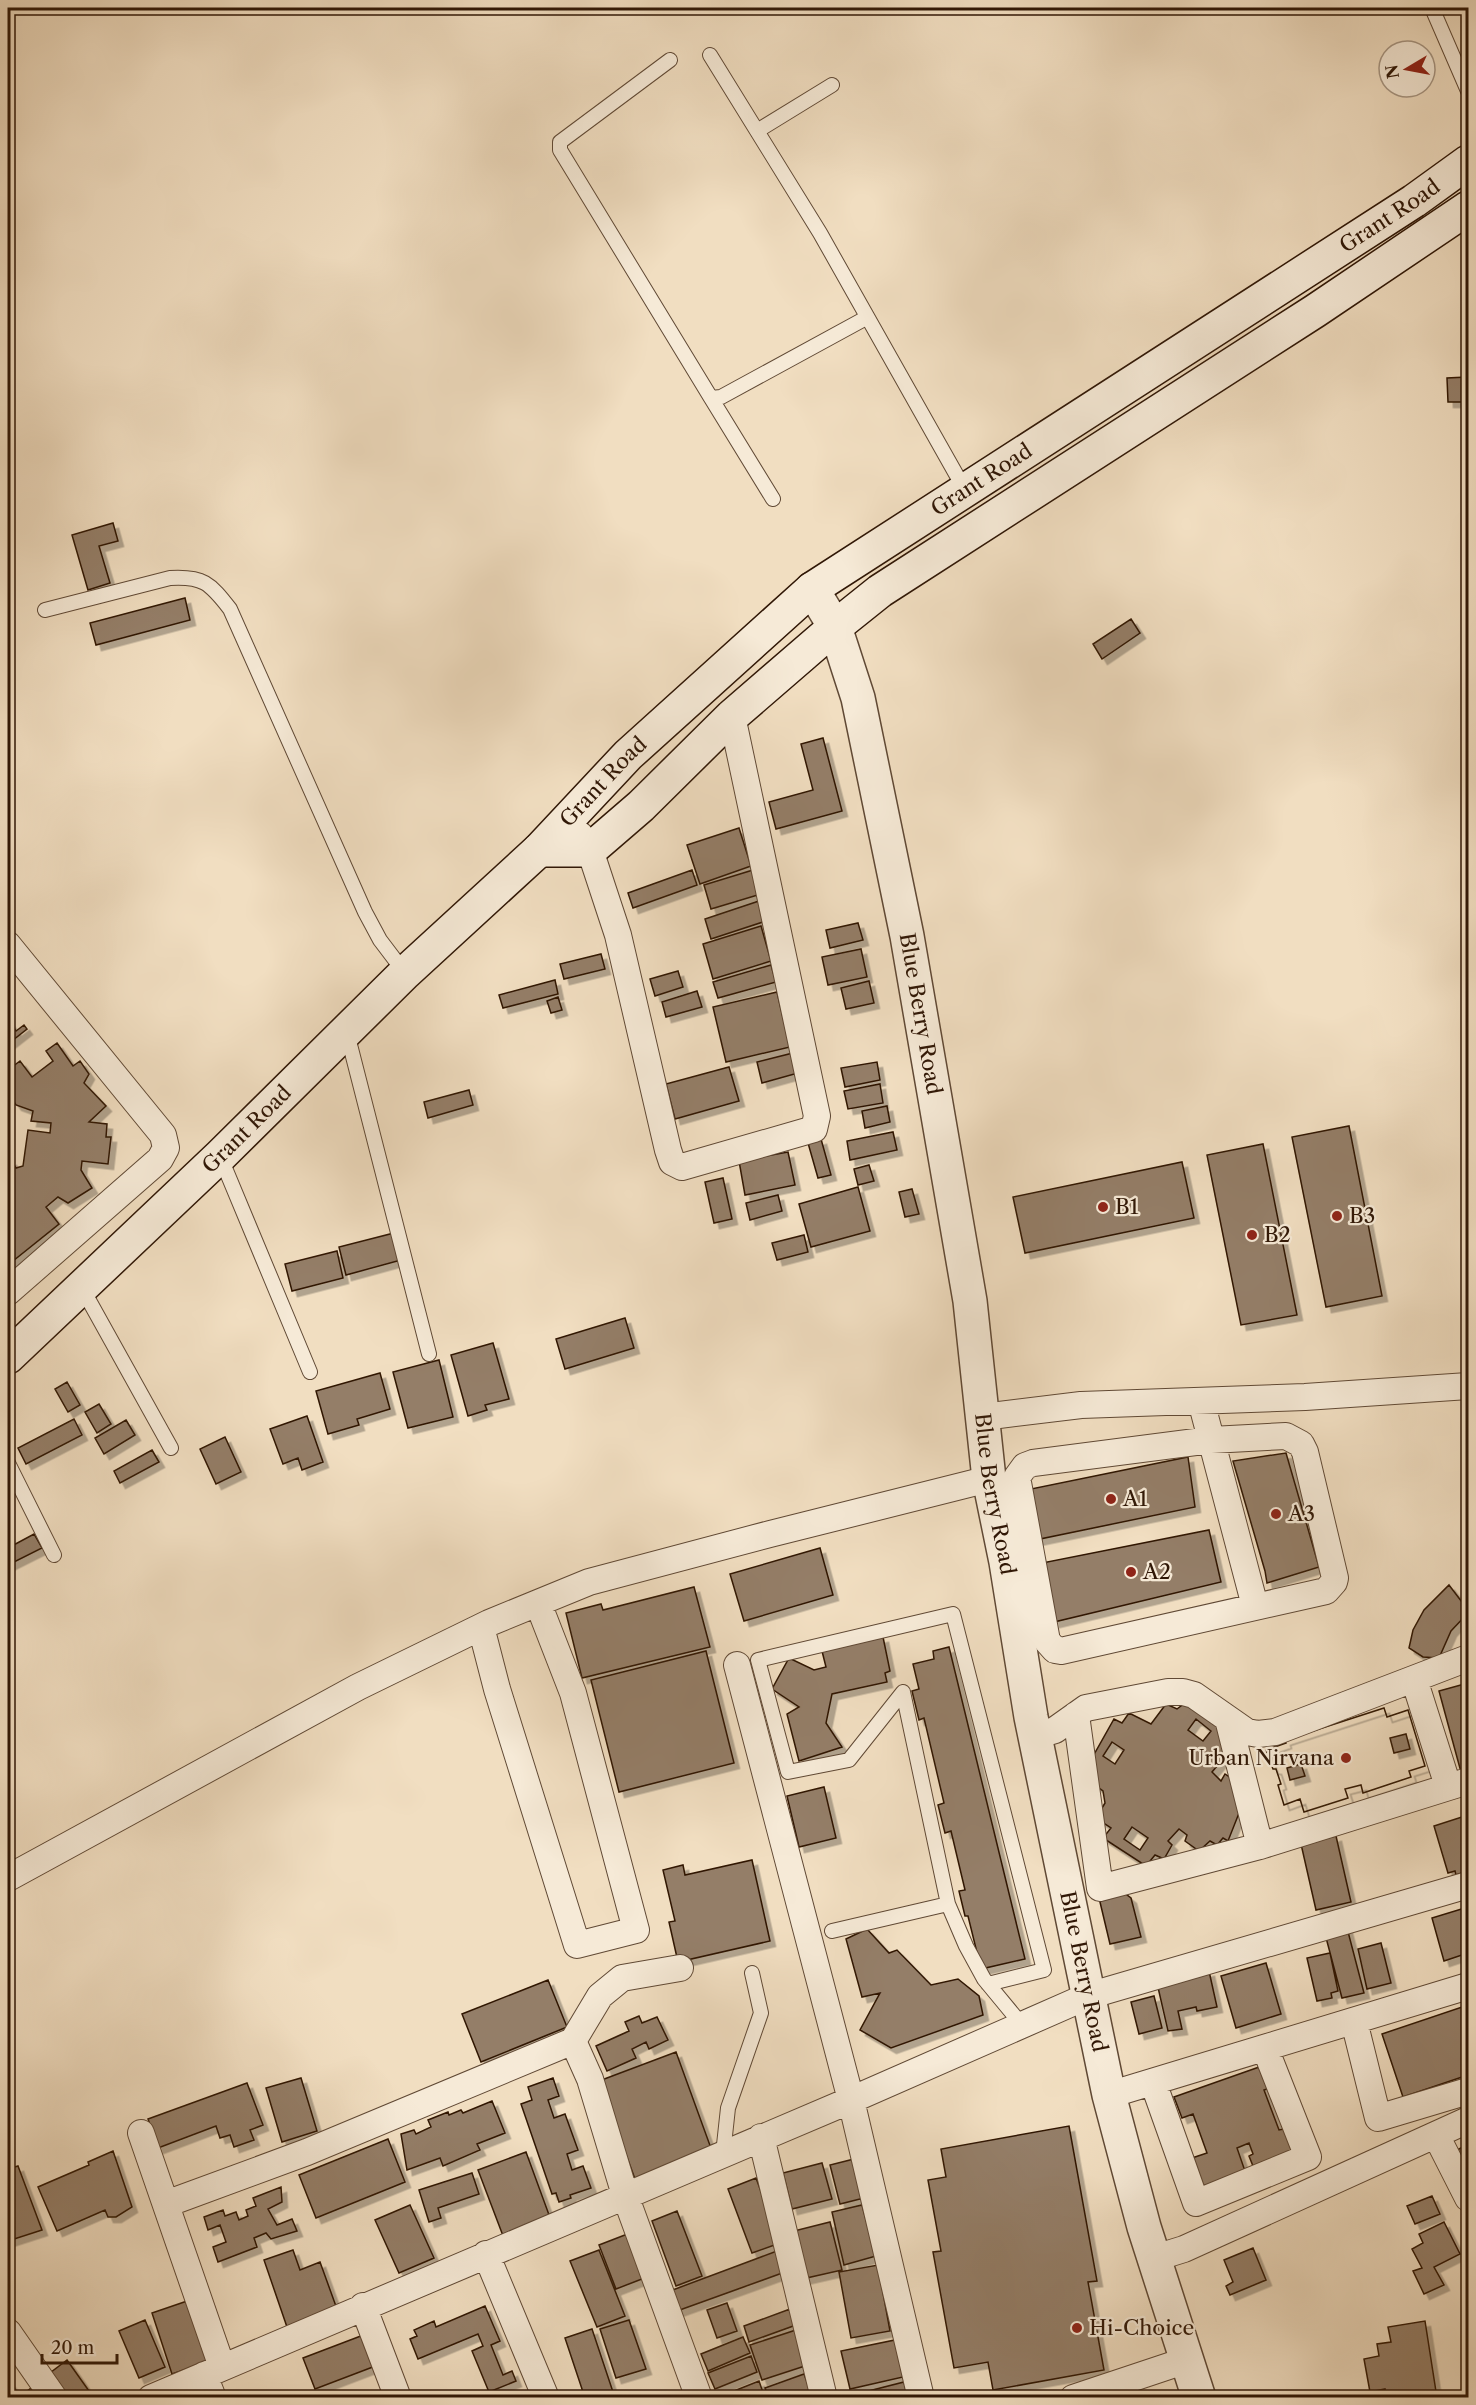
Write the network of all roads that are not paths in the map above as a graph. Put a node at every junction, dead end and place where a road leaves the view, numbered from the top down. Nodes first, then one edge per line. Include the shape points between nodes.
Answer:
1 (1432, 8) edge
2 (710, 55) dead end
3 (670, 60) dead end
4 (832, 84) dead end
5 (1468, 91) edge
6 (757, 131) junction
7 (1468, 162) edge
8 (1468, 208) edge
9 (866, 318) junction
10 (711, 398) junction
11 (965, 490) junction
12 (773, 499) dead end
13 (812, 589) junction
14 (45, 610) dead end
15 (835, 627) junction
16 (732, 716) junction
17 (569, 818) junction
18 (539, 850) junction
19 (590, 850) junction
20 (8, 945) edge
21 (405, 973) junction
22 (346, 1031) junction
23 (220, 1156) junction
24 (82, 1287) junction
25 (8, 1292) edge
26 (429, 1354) dead end
27 (8, 1357) edge
28 (310, 1372) dead end
29 (1468, 1386) edge
30 (1201, 1401) junction
31 (983, 1417) junction
32 (1211, 1440) junction
33 (171, 1448) dead end
34 (8, 1463) edge
35 (989, 1479) junction
36 (54, 1555) dead end
37 (538, 1603) junction
38 (1255, 1606) junction
39 (481, 1627) junction
40 (1468, 1658) edge
41 (737, 1665) dead end
42 (1414, 1679) junction
43 (1076, 1715) junction
44 (1228, 1719) junction
45 (1033, 1727) junction
46 (1458, 1783) edge
47 (1260, 1846) junction
48 (8, 1878) edge
49 (1468, 1885) edge
50 (948, 1904) junction
51 (832, 1932) dead end
52 (680, 1968) dead end
53 (752, 1973) dead end
54 (988, 1984) junction
55 (1468, 1986) edge
56 (1088, 1996) junction
57 (1354, 2021) junction
58 (1022, 2025) junction
59 (573, 2041) junction
60 (1265, 2048) junction
61 (1153, 2082) junction
62 (1468, 2091) edge
63 (1109, 2095) junction
64 (851, 2100) junction
65 (1468, 2120) edge
66 (141, 2133) dead end
67 (1437, 2134) junction
68 (761, 2137) junction
69 (723, 2154) junction
70 (625, 2194) junction
71 (1468, 2198) edge
72 (166, 2204) junction
73 (486, 2254) junction
74 (1155, 2258) junction
75 (363, 2306) junction
76 (8, 2332) edge
77 (1187, 2361) junction
78 (213, 2380) edge
79 (54, 2397) edge
80 (150, 2397) edge
81 (398, 2397) edge
82 (546, 2397) edge
83 (699, 2397) edge
84 (824, 2397) edge
85 (921, 2397) edge
86 (1073, 2397) edge
87 (1199, 2397) edge

1 - 5 lane
2 - 6 lane
3 - 10 lane via 560,142 560,150
4 - 6 lane
6 - 9 lane via 820,232
7 - 11 main road, Grant Road via 1414,201
8 - 15 main road, Grant Road via 880,591
9 - 10 lane via 721,397
9 - 11 lane
10 - 12 lane
11 - 13 main road, Grant Road
13 - 15 main road, Blue Berry Road
13 - 17 main road, Grant Road via 628,755
14 - 21 lane via 170,578 206,581 218,593 230,609 365,912
15 - 16 main road, Grant Road
15 - 31 main road, Blue Berry Road via 858,698 907,936 970,1301
16 - 19 main road, Grant Road via 641,806
16 - 19 street via 817,1116 814,1129 682,1167 672,1162 618,935
17 - 18 main road, Grant Road
17 - 19 street
18 - 19 main road, Grant Road
18 - 21 main road, Grant Road
20 - 25 street via 163,1135 166,1148 160,1160
21 - 22 main road, Grant Road
22 - 23 main road, Grant Road
22 - 26 lane
23 - 24 main road, Grant Road
23 - 28 lane
24 - 27 main road, Grant Road
24 - 33 lane
29 - 30 street
30 - 31 street via 1081,1405
30 - 32 street
31 - 35 main road, Blue Berry Road
32 - 38 street
32 - 38 street via 1286,1436 1301,1444 1305,1452 1334,1582 1326,1591
32 - 38 street via 1033,1463 1019,1471 1047,1641 1060,1651
34 - 36 lane
35 - 37 street via 589,1582
35 - 45 main road, Blue Berry Road
37 - 39 street
37 - 39 street via 573,1694 636,1930 577,1945 496,1689
39 - 48 street via 358,1687
40 - 42 street
41 - 64 street
42 - 44 street via 1275,1732 1247,1732
42 - 46 street
43 - 44 street via 1086,1708 1183,1692 1194,1695
43 - 45 street via 1054,1730
43 - 47 street via 1100,1888
44 - 47 street
45 - 56 main road, Blue Berry Road
46 - 47 street
49 - 56 street
50 - 51 lane
50 - 54 lane
50 - 54 lane via 903,1692 849,1760 788,1772 758,1660 953,1614 1044,1970
52 - 59 street via 622,1978 600,1996
53 - 69 lane via 761,2013 728,2108
54 - 58 lane
55 - 57 street
56 - 58 street
56 - 63 main road, Blue Berry Road
57 - 60 street
57 - 62 street via 1378,2118
58 - 64 street
59 - 70 street via 590,2079
59 - 72 street via 307,2152
60 - 61 street
60 - 61 street via 1308,2157 1196,2203
61 - 63 street
63 - 74 main road, Blue Berry Road
64 - 68 street
64 - 85 street
65 - 67 street
66 - 72 street
67 - 71 street
67 - 74 street via 1184,2249
68 - 69 street
68 - 84 street
69 - 70 street
70 - 73 street
70 - 83 street
72 - 78 street
73 - 75 street
73 - 82 street
74 - 77 main road, Blue Berry Road
75 - 78 street
75 - 81 street
76 - 79 street
77 - 86 street
77 - 87 main road, Blue Berry Road
78 - 80 street

